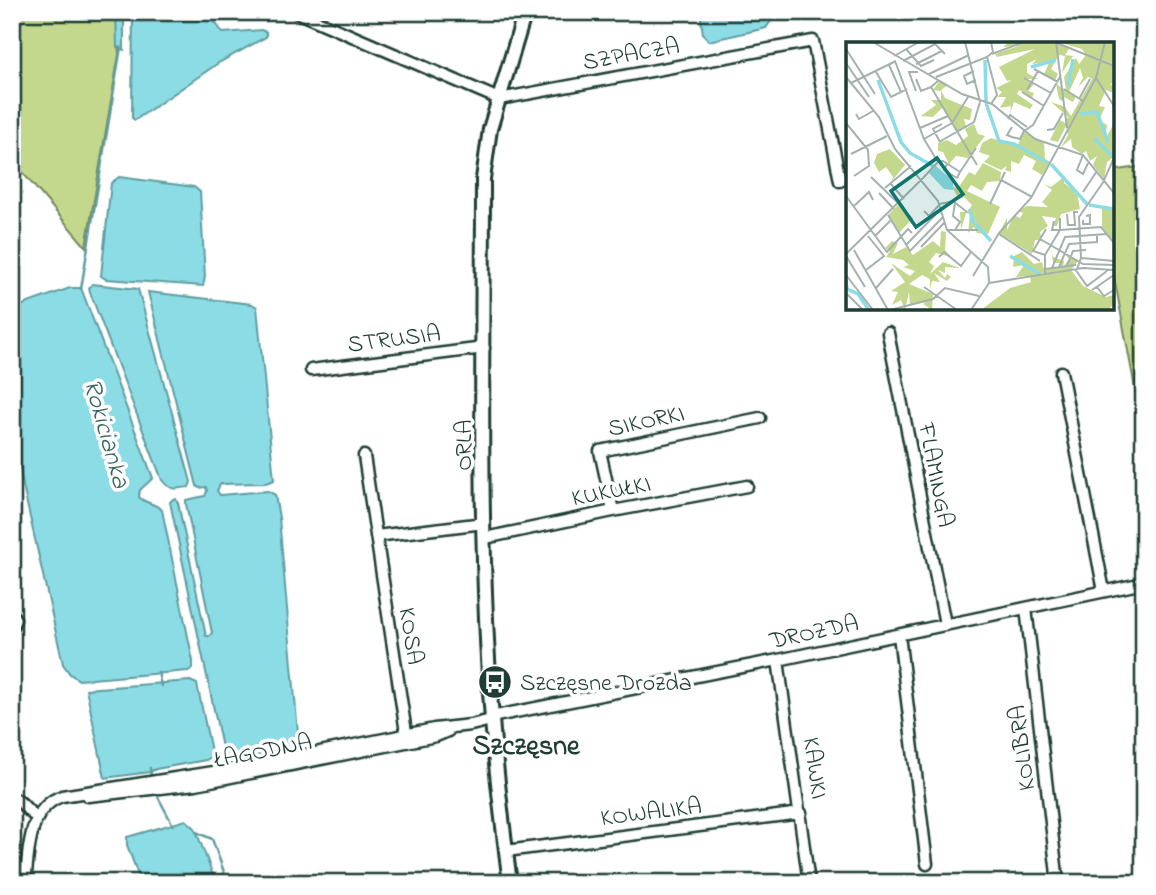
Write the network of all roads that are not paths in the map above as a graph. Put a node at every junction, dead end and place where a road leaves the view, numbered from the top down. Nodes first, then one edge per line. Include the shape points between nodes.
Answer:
1 (296, 12) edge
2 (525, 12) edge
3 (499, 99) junction
4 (840, 181) dead end
5 (888, 333) dead end
6 (484, 348) junction
7 (310, 369) dead end
8 (1060, 372) dead end
9 (760, 418) dead end
10 (364, 456) dead end
11 (747, 486) dead end
12 (613, 511) junction
13 (484, 523) junction
14 (376, 536) junction
15 (485, 538) junction
16 (1144, 583) edge
17 (1104, 591) junction
18 (1026, 608) junction
19 (12, 614) edge
20 (945, 625) junction
21 (12, 628) edge
22 (899, 635) junction
23 (778, 660) junction
24 (492, 718) junction
25 (407, 738) junction
26 (12, 797) edge
27 (801, 813) junction
28 (37, 817) junction
29 (506, 851) junction
30 (927, 864) dead end
31 (25, 883) edge
32 (510, 883) edge
33 (809, 883) edge
34 (1058, 883) edge

1 - 3 street
2 - 3 street, ORLA
3 - 4 street, SZPACZA via 813,41
3 - 6 street, ORLA via 483,179
5 - 20 street, FLAMINGA
6 - 7 street, STRUSIA
6 - 13 street, ORLA
8 - 17 street
9 - 12 street, SIKORKI via 600,451
10 - 14 street, KOSA
11 - 12 street, KUKUŁKI
12 - 15 street, KUKUŁKI
13 - 14 street
13 - 15 street, ORLA
14 - 25 street, KOSA
15 - 24 street, ORLA
16 - 17 street, DROZDA
17 - 18 street, DROZDA
18 - 20 street, DROZDA
18 - 34 street, KOLIBRA
19 - 21 street
20 - 22 street, DROZDA
22 - 23 street, DROZDA
22 - 30 street
23 - 24 street, DROZDA
23 - 27 street, KAWKI
24 - 25 street, ŁAGODNA
24 - 29 street, ORLA
25 - 28 street, ŁAGODNA via 71,794 51,802
26 - 28 street
27 - 29 street, KOWALIKA
27 - 33 street, KAWKI
28 - 31 street
29 - 32 street, ORLA

